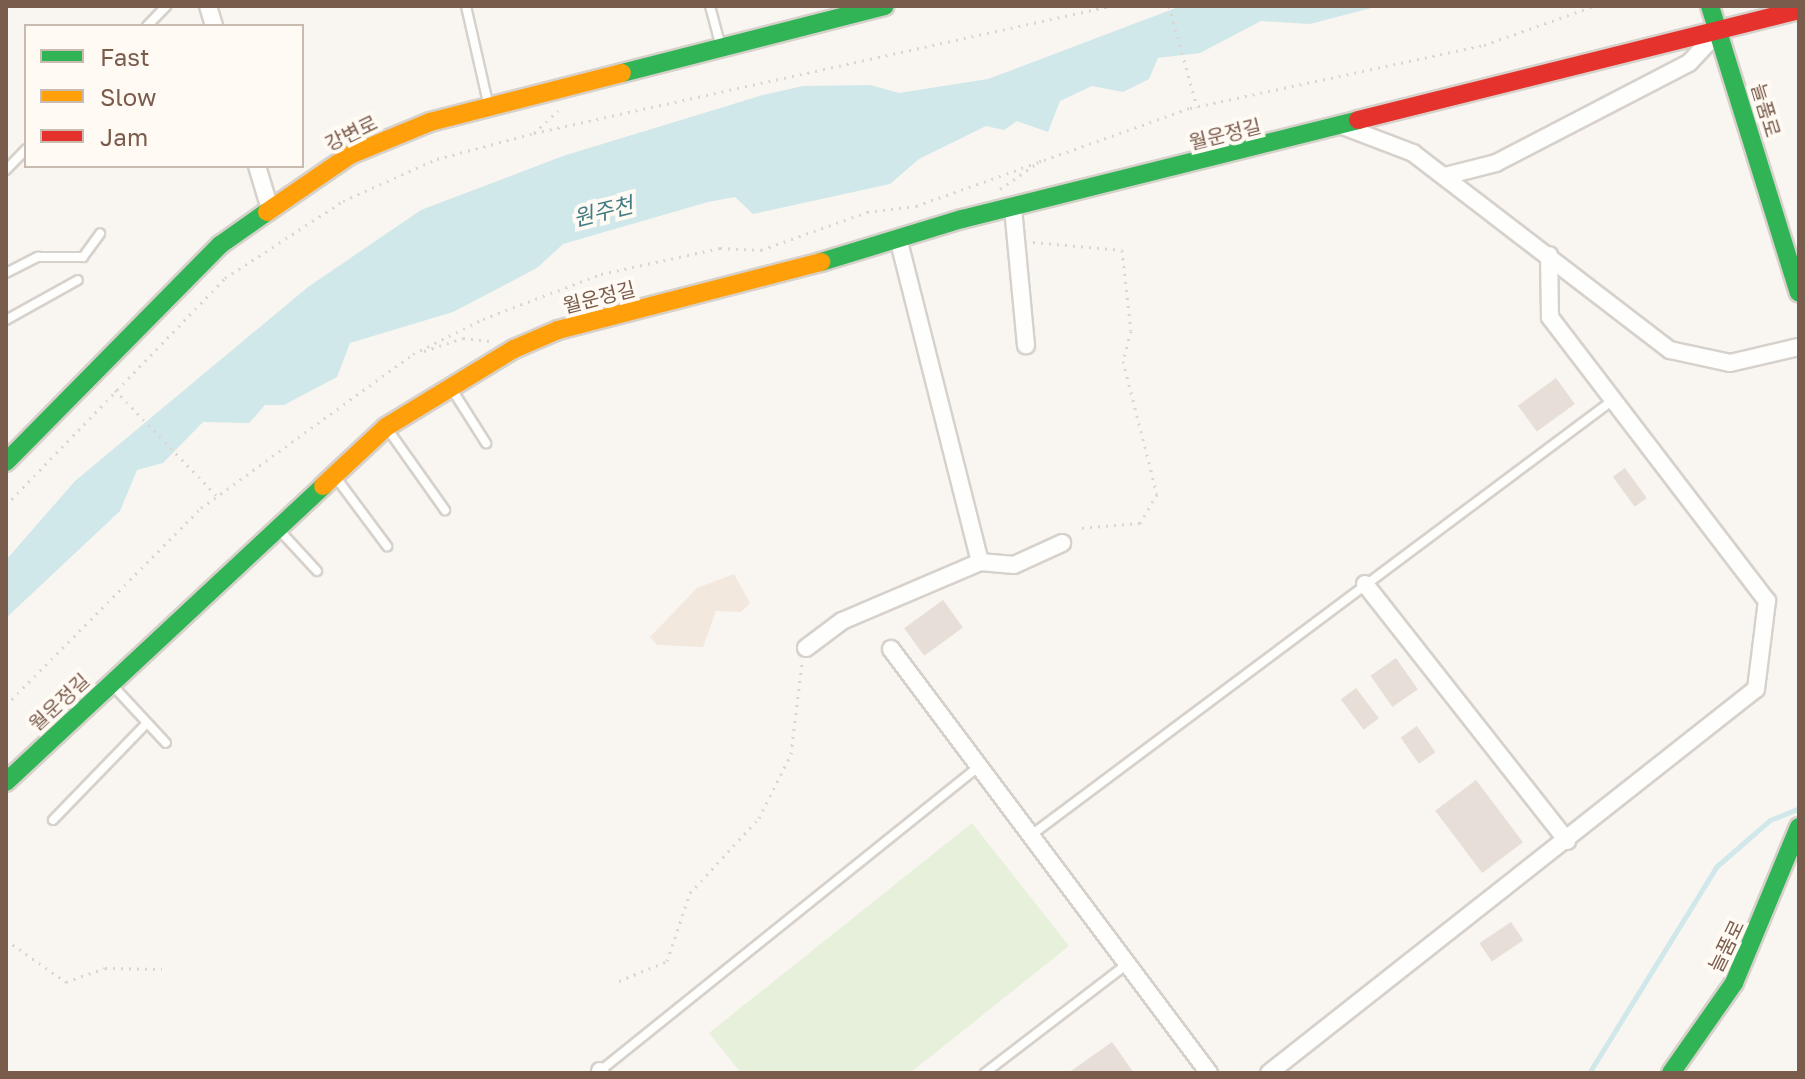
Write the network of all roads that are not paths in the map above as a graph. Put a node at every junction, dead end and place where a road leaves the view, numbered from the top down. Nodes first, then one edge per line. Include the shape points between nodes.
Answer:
1 (166, 6) edge
2 (466, 6) edge
3 (710, 6) edge
4 (885, 6) edge
5 (1799, 10) edge
6 (1714, 18) edge
7 (149, 24) edge
8 (722, 48) junction
9 (490, 109) junction
10 (1345, 127) junction
11 (24, 151) edge
12 (258, 168) edge
13 (6, 170) edge
14 (1445, 176) junction
15 (1013, 208) junction
16 (270, 209) junction
17 (100, 234) dead end
18 (899, 242) junction
19 (1549, 255) junction
20 (6, 273) edge
21 (78, 280) dead end
22 (1799, 289) edge
23 (6, 320) edge
24 (1026, 345) dead end
25 (1799, 347) edge
26 (451, 387) junction
27 (1613, 400) junction
28 (386, 427) junction
29 (486, 443) dead end
30 (6, 462) edge
31 (334, 476) junction
32 (445, 510) dead end
33 (278, 528) junction
34 (1062, 543) dead end
35 (387, 546) dead end
36 (980, 562) junction
37 (317, 571) dead end
38 (1365, 584) junction
39 (806, 648) road end
40 (891, 649) dead end
41 (111, 684) junction
42 (147, 723) junction
43 (166, 743) dead end
44 (978, 767) junction
45 (6, 782) edge
46 (53, 820) dead end
47 (1799, 827) edge
48 (1030, 837) junction
49 (1567, 841) junction
50 (1126, 965) junction
51 (601, 1072) edge
52 (985, 1073) edge
53 (1209, 1073) edge
54 (1269, 1073) edge
55 (1671, 1073) edge

1 - 7 lane
2 - 9 lane
3 - 8 lane
4 - 8 street, 강변로
5 - 6 street
6 - 10 street, 월운정길
6 - 14 street via 1689,63 1496,163
6 - 22 street, 늘품로
8 - 9 street, 강변로
9 - 16 street, 강변로 via 430,122 350,155
10 - 14 street via 1413,153
10 - 15 street, 월운정길
11 - 13 lane
12 - 16 street
14 - 19 street
15 - 18 street, 월운정길
15 - 24 street
16 - 30 street, 강변로 via 220,245
17 - 20 lane via 83,257 38,257
18 - 26 street, 월운정길 via 558,330
18 - 36 street
19 - 25 street via 1670,350 1730,363
19 - 27 street via 1550,317
21 - 23 lane
26 - 28 street, 월운정길
26 - 29 lane
27 - 38 lane
27 - 49 street via 1767,601 1756,689
28 - 31 street, 월운정길
28 - 32 lane
31 - 33 street, 월운정길
31 - 35 lane
33 - 37 lane
33 - 41 street, 월운정길
34 - 36 street via 1014,565
36 - 39 street via 842,621
38 - 48 lane
38 - 49 street
40 - 44 street
41 - 42 lane
41 - 45 street, 월운정길
42 - 43 lane
42 - 46 lane
44 - 48 street
44 - 51 lane
47 - 55 street, 늘품로 via 1787,869 1734,983
48 - 50 street
49 - 54 street
50 - 52 lane
50 - 53 street

